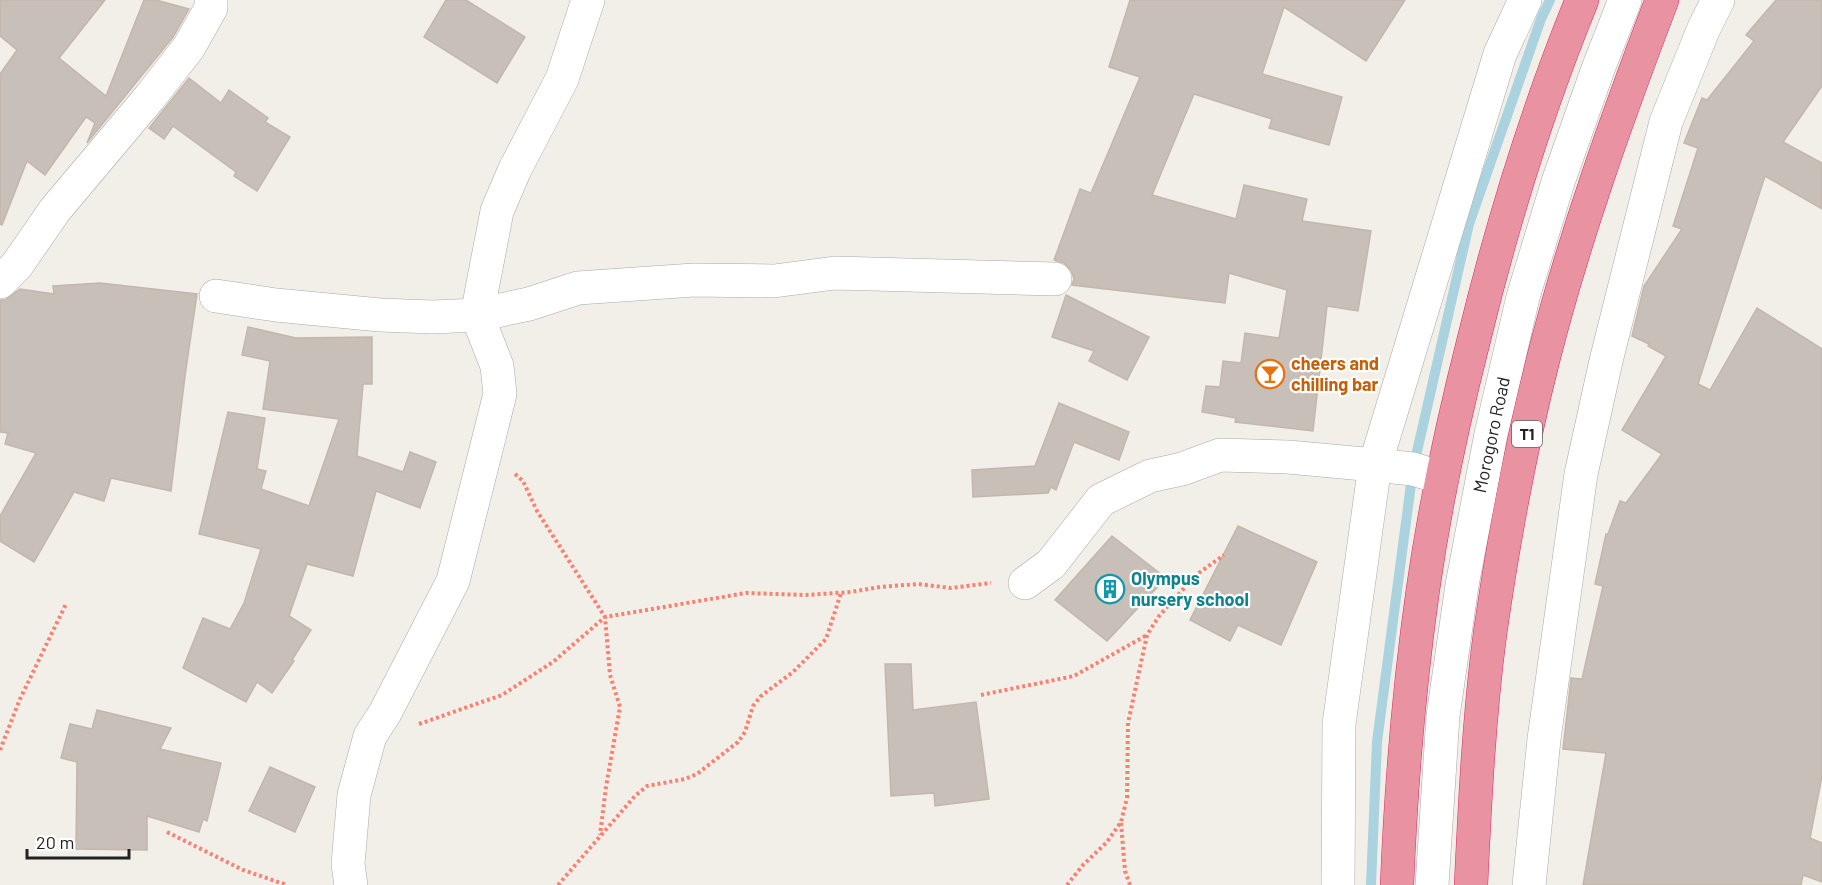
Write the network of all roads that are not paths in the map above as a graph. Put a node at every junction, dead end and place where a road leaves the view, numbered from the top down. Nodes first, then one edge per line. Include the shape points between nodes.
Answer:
1 (211, 0) edge
2 (588, 0) edge
3 (1525, 0) edge
4 (1582, 0) edge
5 (1625, 0) edge
6 (1662, 0) edge
7 (1718, 0) edge
8 (1055, 279) dead end
9 (0, 282) edge
10 (216, 296) dead end
11 (477, 315) junction
12 (1375, 465) junction
13 (1442, 478) junction
14 (1025, 583) road end
15 (351, 885) edge
16 (1338, 885) edge
17 (1397, 885) edge
18 (1432, 885) edge
19 (1471, 885) edge
20 (1529, 885) edge

1 - 9 street via 211,8 189,47
2 - 11 street via 562,79 497,211
3 - 12 street via 1500,54
4 - 13 highway via 1530,140 1506,218
5 - 18 street, Morogoro Road via 1558,182 1523,297 1491,434 1462,585 1443,716
6 - 19 highway, Morogoro Road / T1 via 1621,106 1577,241 1543,360 1514,494 1490,635 1475,788
7 - 20 street via 1666,122 1581,474 1544,739
8 - 11 street via 835,273 774,281 694,280 578,288
10 - 11 street via 380,315
11 - 15 street via 497,366 500,394 453,580 370,736 354,795 348,864
12 - 13 street via 1413,469
12 - 14 street via 1220,455 1182,470 1150,476 1101,500 1051,564
12 - 16 street via 1339,724
13 - 17 highway via 1423,589 1408,715

